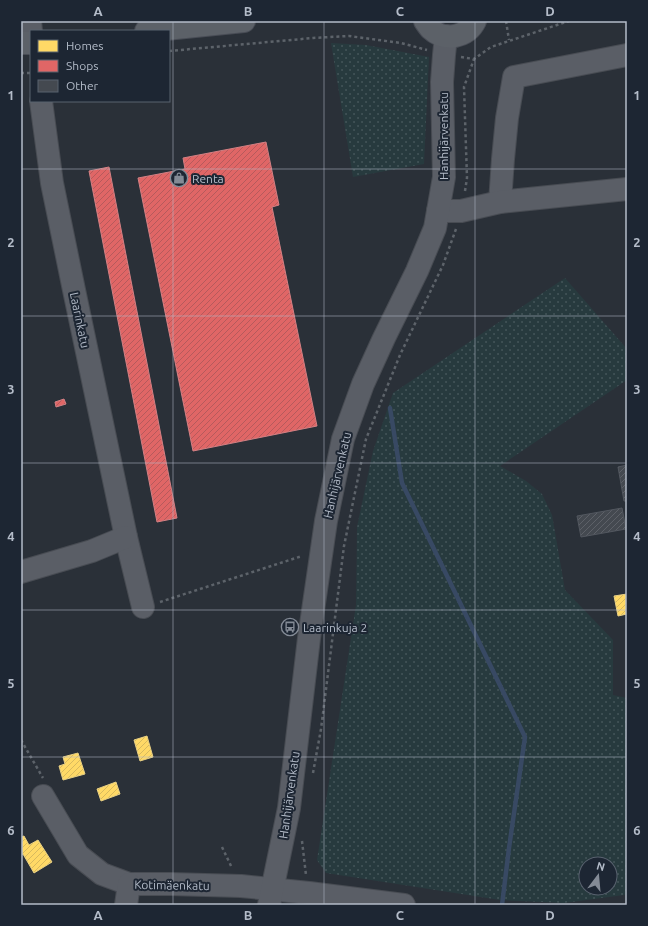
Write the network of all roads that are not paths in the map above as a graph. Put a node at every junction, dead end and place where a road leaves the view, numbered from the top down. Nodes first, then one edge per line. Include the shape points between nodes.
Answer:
1 (244, 21) edge
2 (425, 21) edge
3 (476, 21) edge
4 (156, 30) edge
5 (445, 46) junction
6 (627, 55) edge
7 (40, 102) edge
8 (627, 189) edge
9 (500, 202) junction
10 (438, 211) junction
11 (126, 537) junction
12 (21, 572) edge
13 (143, 607) road end
14 (43, 796) road end
15 (128, 895) edge
16 (271, 897) edge
17 (404, 905) edge

1 - 4 main road
2 - 5 main road via 430,29 438,34
3 - 5 main road via 470,29 455,36
5 - 10 street, Hanhijärvenkatu via 442,82 444,177
6 - 9 street via 514,77 507,118
7 - 11 street, Laarinkatu via 52,183
8 - 9 street
9 - 10 street via 461,211
10 - 16 street, Hanhijärvenkatu via 435,228 363,384 343,440 326,521 289,808
11 - 12 street via 92,551
11 - 13 street, Laarinkatu
14 - 15 street, Kotimäenkatu via 78,855
15 - 16 street, Kotimäenkatu via 170,884 241,886
16 - 17 street, Kotimäenkatu via 308,893

